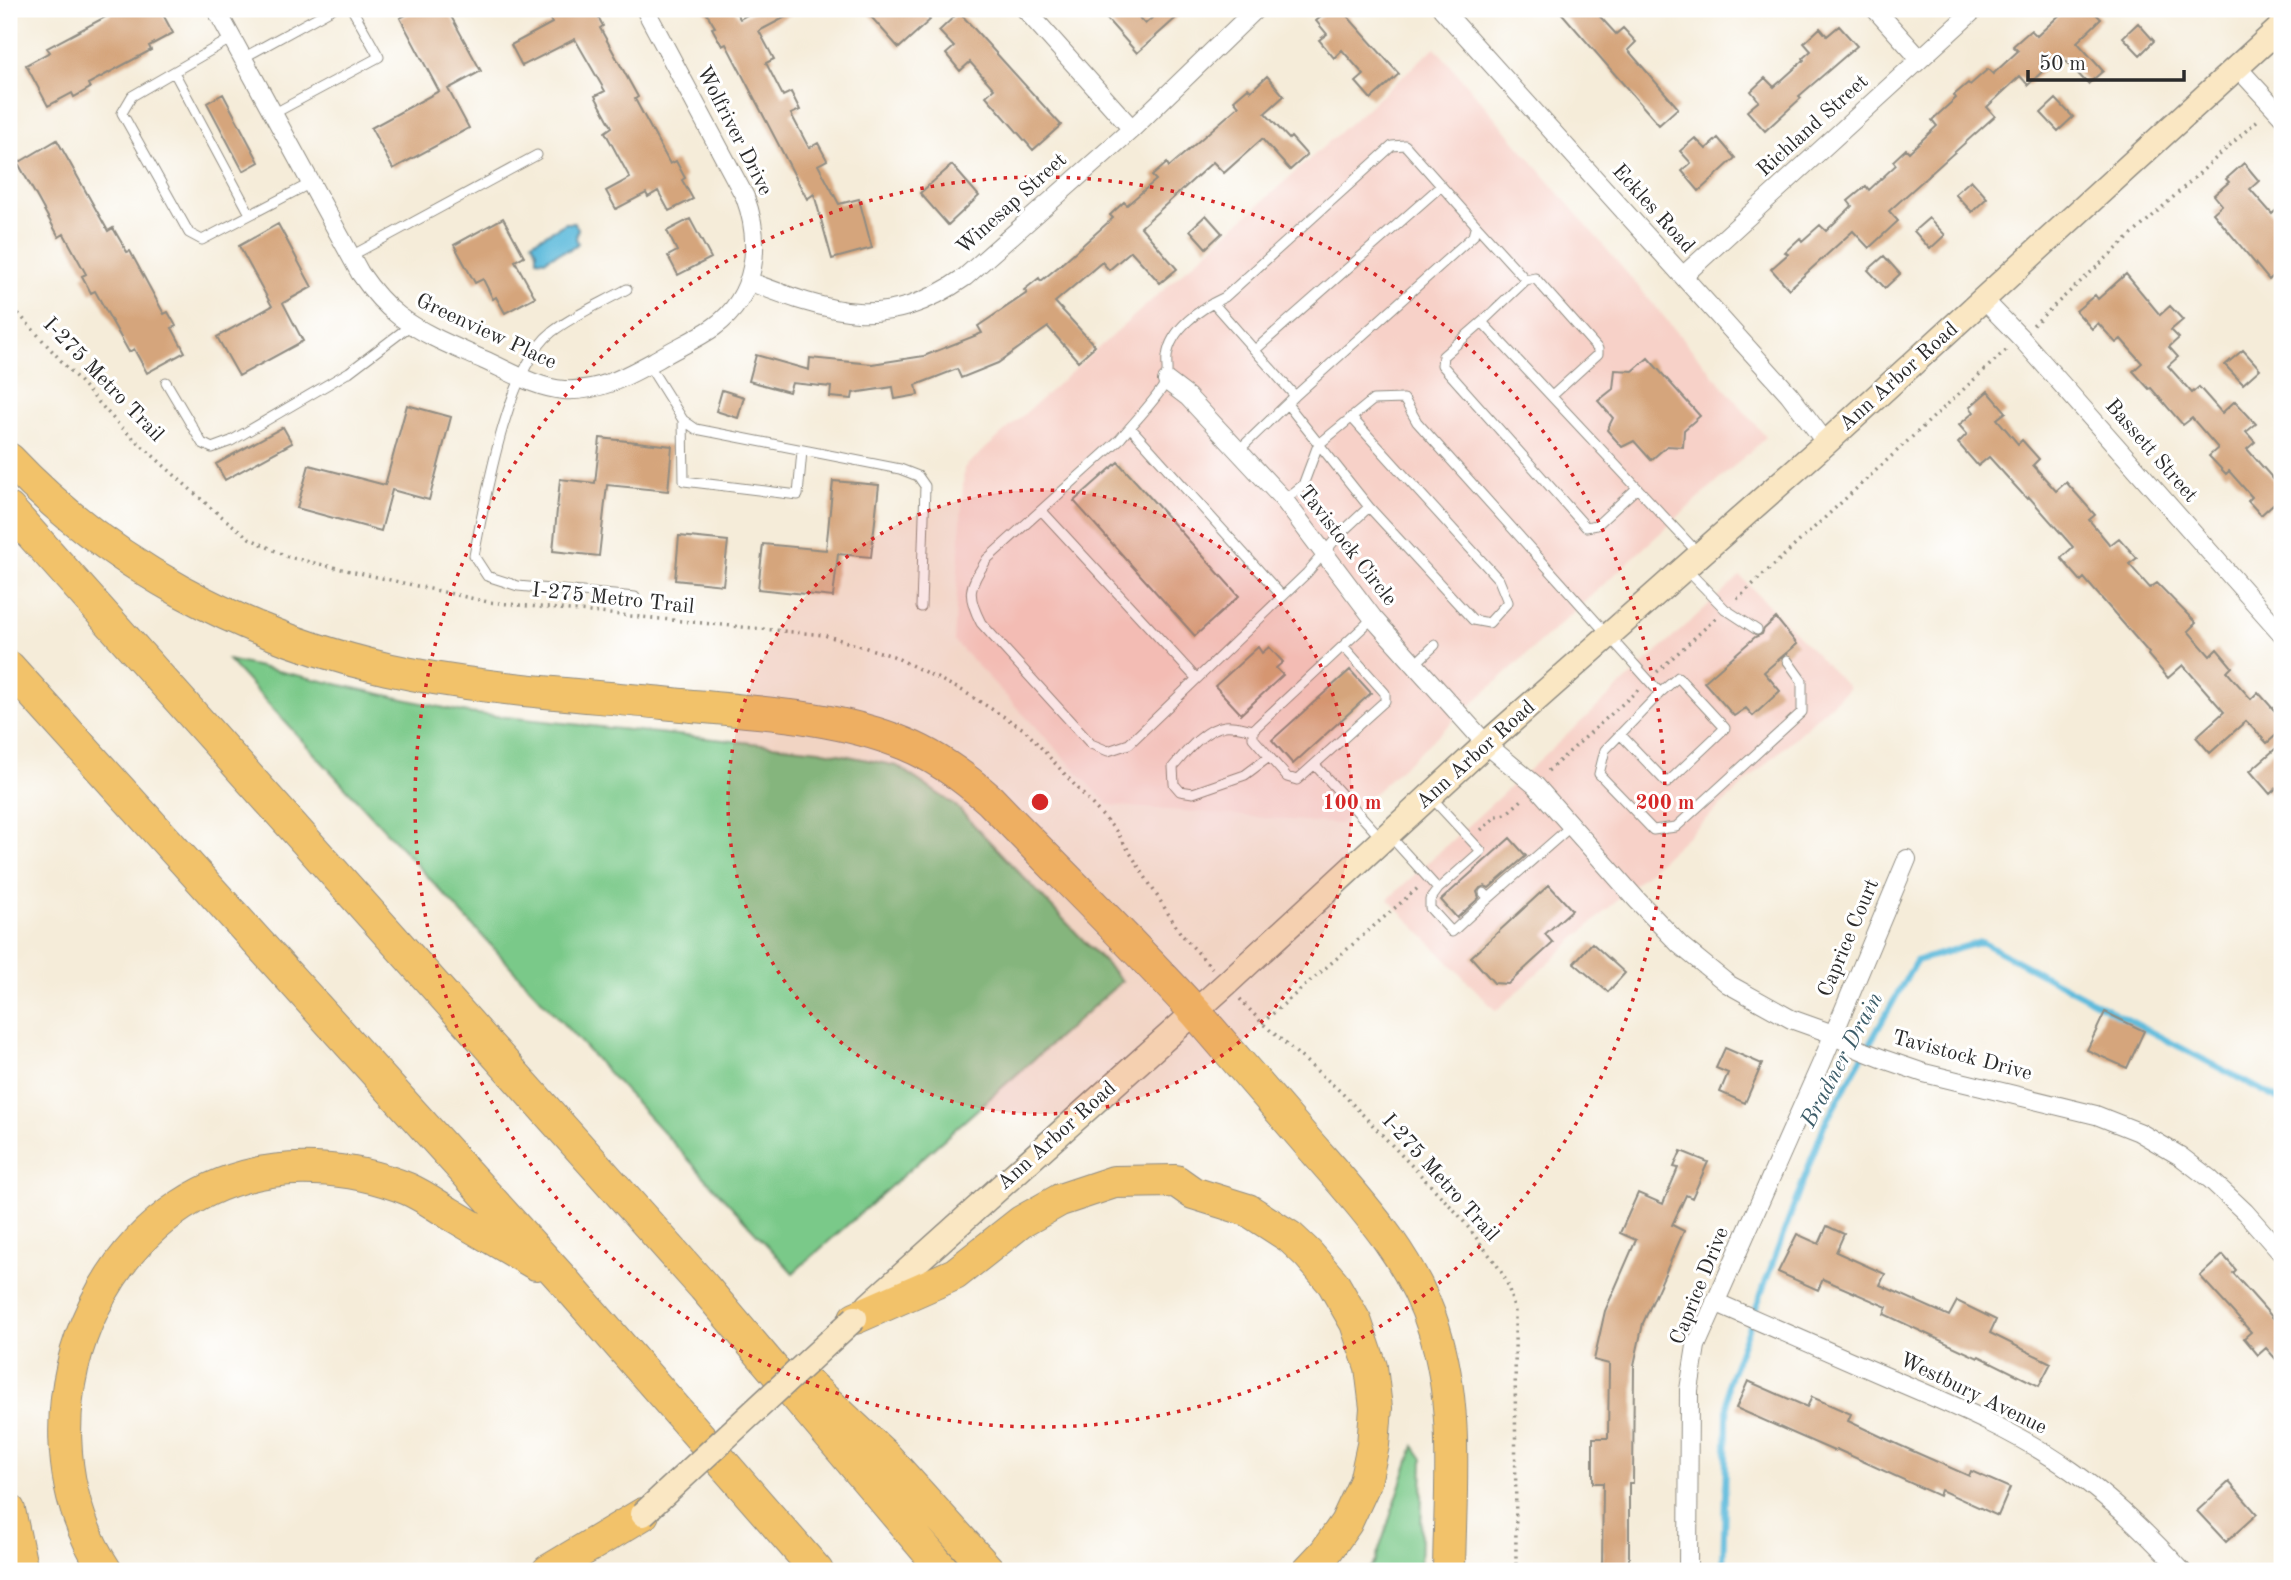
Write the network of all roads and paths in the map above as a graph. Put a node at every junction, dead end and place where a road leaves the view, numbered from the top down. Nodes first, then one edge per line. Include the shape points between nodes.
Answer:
1 (216, 9) edge
2 (332, 9) edge
3 (352, 9) edge
4 (645, 9) edge
5 (1026, 9) edge
6 (1256, 9) edge
7 (1442, 9) edge
8 (1875, 9) edge
9 (1975, 9) edge
10 (2282, 26) edge
11 (232, 38) junction
12 (243, 58) junction
13 (1920, 59) junction
14 (2237, 68) junction
15 (174, 72) junction
16 (273, 114) junction
17 (2282, 116) edge
18 (1132, 129) junction
19 (537, 155) dead end
20 (311, 183) junction
21 (1441, 186) junction
22 (250, 214) junction
23 (1476, 225) junction
24 (351, 256) junction
25 (1683, 276) junction
26 (1527, 280) junction
27 (748, 281) junction
28 (626, 289) dead end
29 (1983, 299) junction
30 (9, 303) edge
31 (1213, 303) junction
32 (1482, 321) junction
33 (411, 326) junction
34 (1255, 350) junction
35 (648, 364) junction
36 (520, 376) junction
37 (1167, 381) junction
38 (166, 382) dead end
39 (1295, 396) junction
40 (1552, 396) junction
41 (1287, 404) junction
42 (1352, 417) junction
43 (683, 420) junction
44 (1130, 427) junction
45 (1826, 443) junction
46 (1318, 445) junction
47 (1239, 450) junction
48 (802, 451) junction
49 (9, 459) edge
50 (1637, 488) junction
51 (1284, 500) junction
52 (1369, 507) junction
53 (9, 509) edge
54 (1042, 511) junction
55 (1323, 552) junction
56 (1692, 561) junction
57 (1282, 596) junction
58 (635, 597) dead end
59 (921, 607) dead end
60 (1373, 618) junction
61 (1713, 620) dead end
62 (1757, 630) dead end
63 (2282, 634) edge
64 (1609, 635) junction
65 (1435, 645) dead end
66 (1343, 646) junction
67 (1787, 660) dead end
68 (1415, 664) junction
69 (9, 667) edge
70 (1661, 669) dead end
71 (1196, 678) junction
72 (1638, 691) dead end
73 (1660, 694) junction
74 (1253, 730) junction
75 (1620, 734) junction
76 (1486, 744) junction
77 (1269, 757) junction
78 (1315, 765) junction
79 (1546, 772) dead end
80 (1430, 796) junction
81 (1522, 801) dead end
82 (1570, 827) junction
83 (1482, 830) dead end
84 (1386, 837) junction
85 (1907, 859) dead end
86 (1418, 888) dead end
87 (1438, 889) junction
88 (1190, 944) dead end
89 (1195, 1012) junction
90 (1255, 1016) dead end
91 (1262, 1023) junction
92 (1833, 1034) junction
93 (2282, 1254) edge
94 (563, 1280) junction
95 (704, 1287) junction
96 (1715, 1302) junction
97 (855, 1318) junction
98 (9, 1510) edge
99 (643, 1514) junction
100 (22, 1571) edge
101 (106, 1571) edge
102 (548, 1571) edge
103 (579, 1571) edge
104 (817, 1571) edge
105 (944, 1571) edge
106 (989, 1571) edge
107 (1308, 1571) edge
108 (1449, 1571) edge
109 (1516, 1571) edge
110 (1688, 1571) edge
111 (2182, 1571) edge

1 - 11 street, Greenview Place
2 - 12 lane
3 - 16 lane via 379,57
4 - 27 street, Wolfriver Drive via 745,197 755,237
5 - 18 street
6 - 18 street, Winesap Street
7 - 25 street, Eckles Road
8 - 13 street
9 - 13 street, Richland Street
10 - 14 main road, Ann Arbor Road
11 - 12 street, Greenview Place
11 - 15 lane
12 - 16 street, Greenview Place
13 - 25 street, Richland Street
14 - 17 street
14 - 29 main road, Ann Arbor Road
15 - 22 lane
15 - 22 lane via 131,96 122,113 189,233 202,240
16 - 20 street, Greenview Place
18 - 27 street, Winesap Street via 965,277 922,302 886,311 841,311
19 - 24 lane
20 - 22 lane
20 - 24 street, Greenview Place
21 - 23 lane
21 - 31 lane via 1405,145 1392,146 1225,298
21 - 34 lane
23 - 26 lane
23 - 39 lane via 1473,236
24 - 33 street, Greenview Place via 376,295
25 - 45 street, Eckles Road via 1789,394
26 - 32 lane
26 - 40 lane via 1535,278 1598,349
27 - 35 street, Greenview Place via 735,305 714,327
28 - 36 lane via 550,333
29 - 45 main road, Ann Arbor Road
29 - 63 street, Bassett Street
30 - 88 path, I-275 Metro Trail via 120,426 220,516 249,538 288,557 488,602 824,635 893,656 963,691 1025,730 1117,832
31 - 34 lane
31 - 37 lane via 1203,307 1171,340
32 - 40 lane
32 - 50 lane via 1443,356 1442,365 1586,527 1597,525
33 - 36 street, Greenview Place
33 - 38 lane via 349,372 212,448 202,443
34 - 39 lane
35 - 36 street, Greenview Place via 587,390 561,390
35 - 43 lane
36 - 58 lane via 474,556 487,576 518,586
37 - 44 lane
37 - 47 street, Tavistock Circle
39 - 41 lane
40 - 50 lane
41 - 46 lane
41 - 47 lane
42 - 46 lane
42 - 52 lane via 1499,580 1508,602 1489,623 1474,620
42 - 64 lane via 1373,400 1404,398 1417,422
43 - 48 lane via 696,429
43 - 48 lane via 684,481 798,495
44 - 54 lane
44 - 57 lane
45 - 56 main road, Ann Arbor Road
46 - 51 lane via 1303,485
46 - 52 lane
47 - 51 street, Tavistock Circle
48 - 59 lane via 918,476 925,486
49 - 89 highway via 85,529 150,573 213,608 323,652 467,682 799,717 865,730 905,744 950,768 990,800
50 - 56 lane
51 - 55 street, Tavistock Circle
52 - 55 lane
53 - 95 highway
54 - 71 lane
54 - 71 lane via 987,559 972,584 971,604 981,623 1091,744 1108,751 1129,744
55 - 57 lane
55 - 60 street, Tavistock Circle
56 - 62 lane via 1725,609
56 - 64 main road, Ann Arbor Road
57 - 71 lane
60 - 66 lane
60 - 68 street, Tavistock Circle
61 - 70 path
64 - 73 lane
64 - 76 main road, Ann Arbor Road
65 - 68 lane
66 - 74 lane
66 - 78 lane via 1385,693 1385,701
67 - 75 lane via 1802,681 1802,712 1676,827 1653,831 1599,774 1605,750
68 - 76 street, Tavistock Circle
69 - 94 highway
72 - 79 path
73 - 75 lane
73 - 75 lane via 1678,677 1724,728 1667,783
74 - 77 lane via 1253,738
74 - 77 lane via 1215,729 1173,767 1174,784 1180,791 1193,793 1245,775
76 - 80 main road, Ann Arbor Road
76 - 82 street, Tavistock Drive via 1535,785
77 - 78 lane via 1287,777 1297,780
78 - 84 lane
80 - 84 main road, Ann Arbor Road
80 - 87 lane via 1481,851 1464,872
81 - 83 path
82 - 87 lane via 1486,896 1452,932 1430,908
82 - 92 street, Tavistock Drive via 1680,945 1718,976 1759,1003
84 - 87 lane
84 - 89 main road, Ann Arbor Road
85 - 92 street, Caprice Court
86 - 91 path
89 - 97 main road, Ann Arbor Road
89 - 108 highway via 1375,1222 1421,1293 1447,1380 1451,1425
90 - 91 path, I-275 Metro Trail
91 - 109 path, I-275 Metro Trail via 1340,1091 1458,1214 1507,1282 1515,1312
92 - 93 street, Tavistock Drive via 1856,1048 1924,1073 2096,1115 2139,1132 2210,1179
92 - 96 street, Caprice Drive
94 - 101 highway via 411,1190 346,1172 281,1170 242,1178 165,1213 134,1240 90,1298 72,1335 61,1374 58,1455 66,1491 80,1528
94 - 104 highway
95 - 105 highway
95 - 106 highway via 886,1457
96 - 110 street, Caprice Drive via 1696,1346 1689,1390
96 - 111 street, Westbury Avenue via 1973,1413 2020,1438 2107,1497
97 - 99 main road, Ann Arbor Road, bridge
97 - 107 highway via 955,1274 1021,1222 1060,1200 1114,1182 1176,1181 1193,1193 1248,1210 1290,1237 1333,1283 1356,1324 1371,1367 1376,1408 1365,1482 1346,1522
98 - 100 highway
99 - 102 highway
99 - 103 main road, Ann Arbor Road

